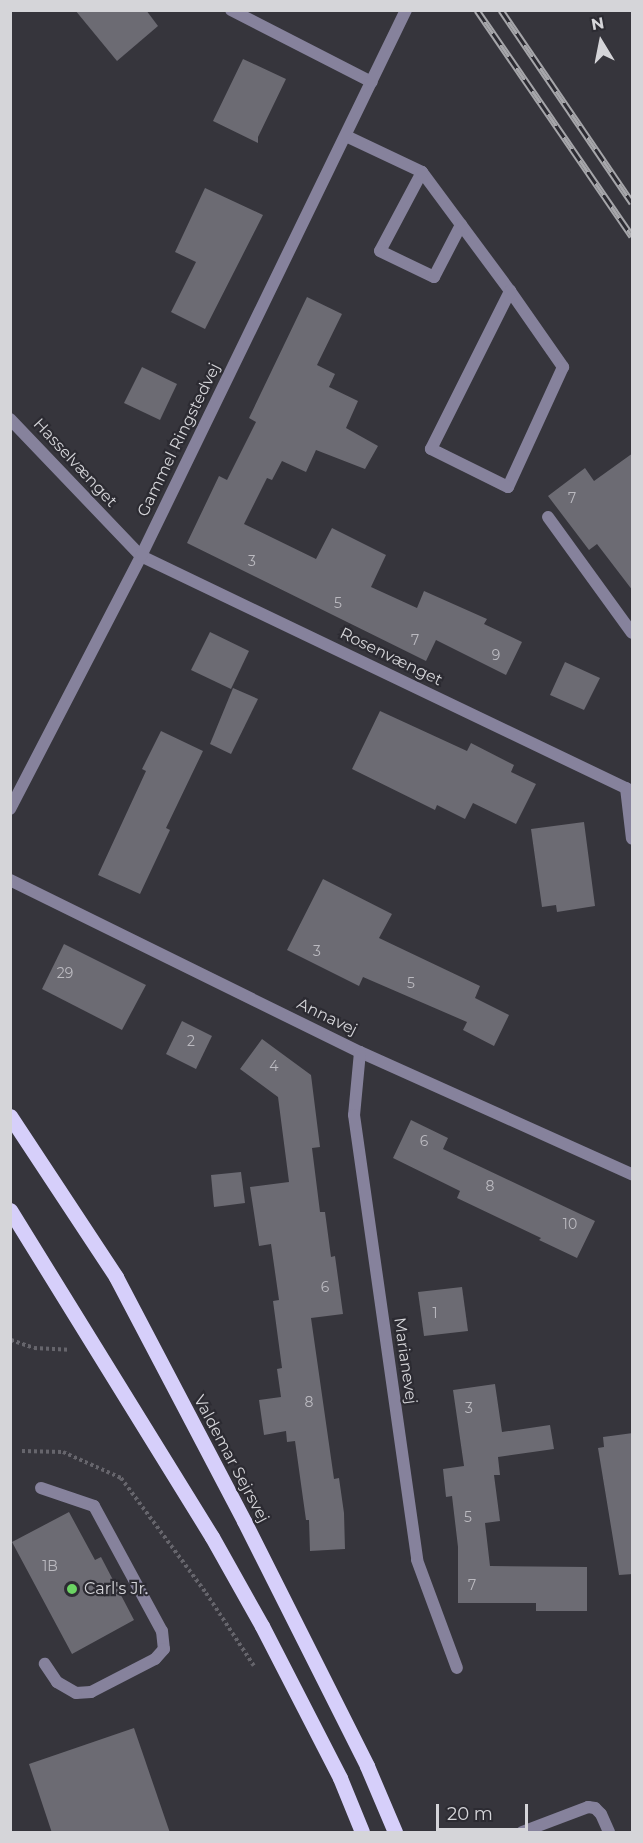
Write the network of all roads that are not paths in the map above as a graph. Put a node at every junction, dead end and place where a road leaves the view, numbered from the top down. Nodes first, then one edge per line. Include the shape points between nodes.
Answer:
1 (231, 10) edge
2 (406, 10) edge
3 (372, 82) junction
4 (346, 136) junction
5 (422, 172) junction
6 (461, 225) junction
7 (510, 291) junction
8 (10, 419) edge
9 (548, 517) dead end
10 (141, 556) junction
11 (633, 633) edge
12 (629, 790) edge
13 (10, 809) edge
14 (633, 839) edge
15 (10, 880) edge
16 (360, 1052) junction
17 (10, 1116) edge
18 (633, 1174) edge
19 (10, 1210) edge
20 (41, 1488) dead end
21 (45, 1665) dead end
22 (457, 1668) dead end
23 (362, 1833) edge
24 (395, 1833) edge
25 (522, 1833) edge
26 (609, 1833) edge

1 - 3 street
2 - 3 street, Gammel Ringstedvej
3 - 4 street, Gammel Ringstedvej
4 - 5 street
4 - 10 street, Gammel Ringstedvej
5 - 6 street
5 - 6 street via 380,251 434,277
6 - 7 street
7 - 7 street via 563,367 507,487 431,449
8 - 10 street, Hasselvænget
9 - 11 street
10 - 12 street, Rosenvænget
10 - 13 street, Gammel Ringstedvej
12 - 14 street, Rosenvænget
15 - 16 street, Annavej
16 - 18 street, Annavej
16 - 22 street, Marianevej via 354,1115 417,1560
17 - 24 main road, Valdemar Sejrsvej via 116,1277 260,1553
19 - 23 main road via 262,1626 340,1778
20 - 21 street via 94,1506 162,1631 164,1649 154,1659 91,1692 76,1693 57,1682
25 - 26 street via 588,1807 601,1814

